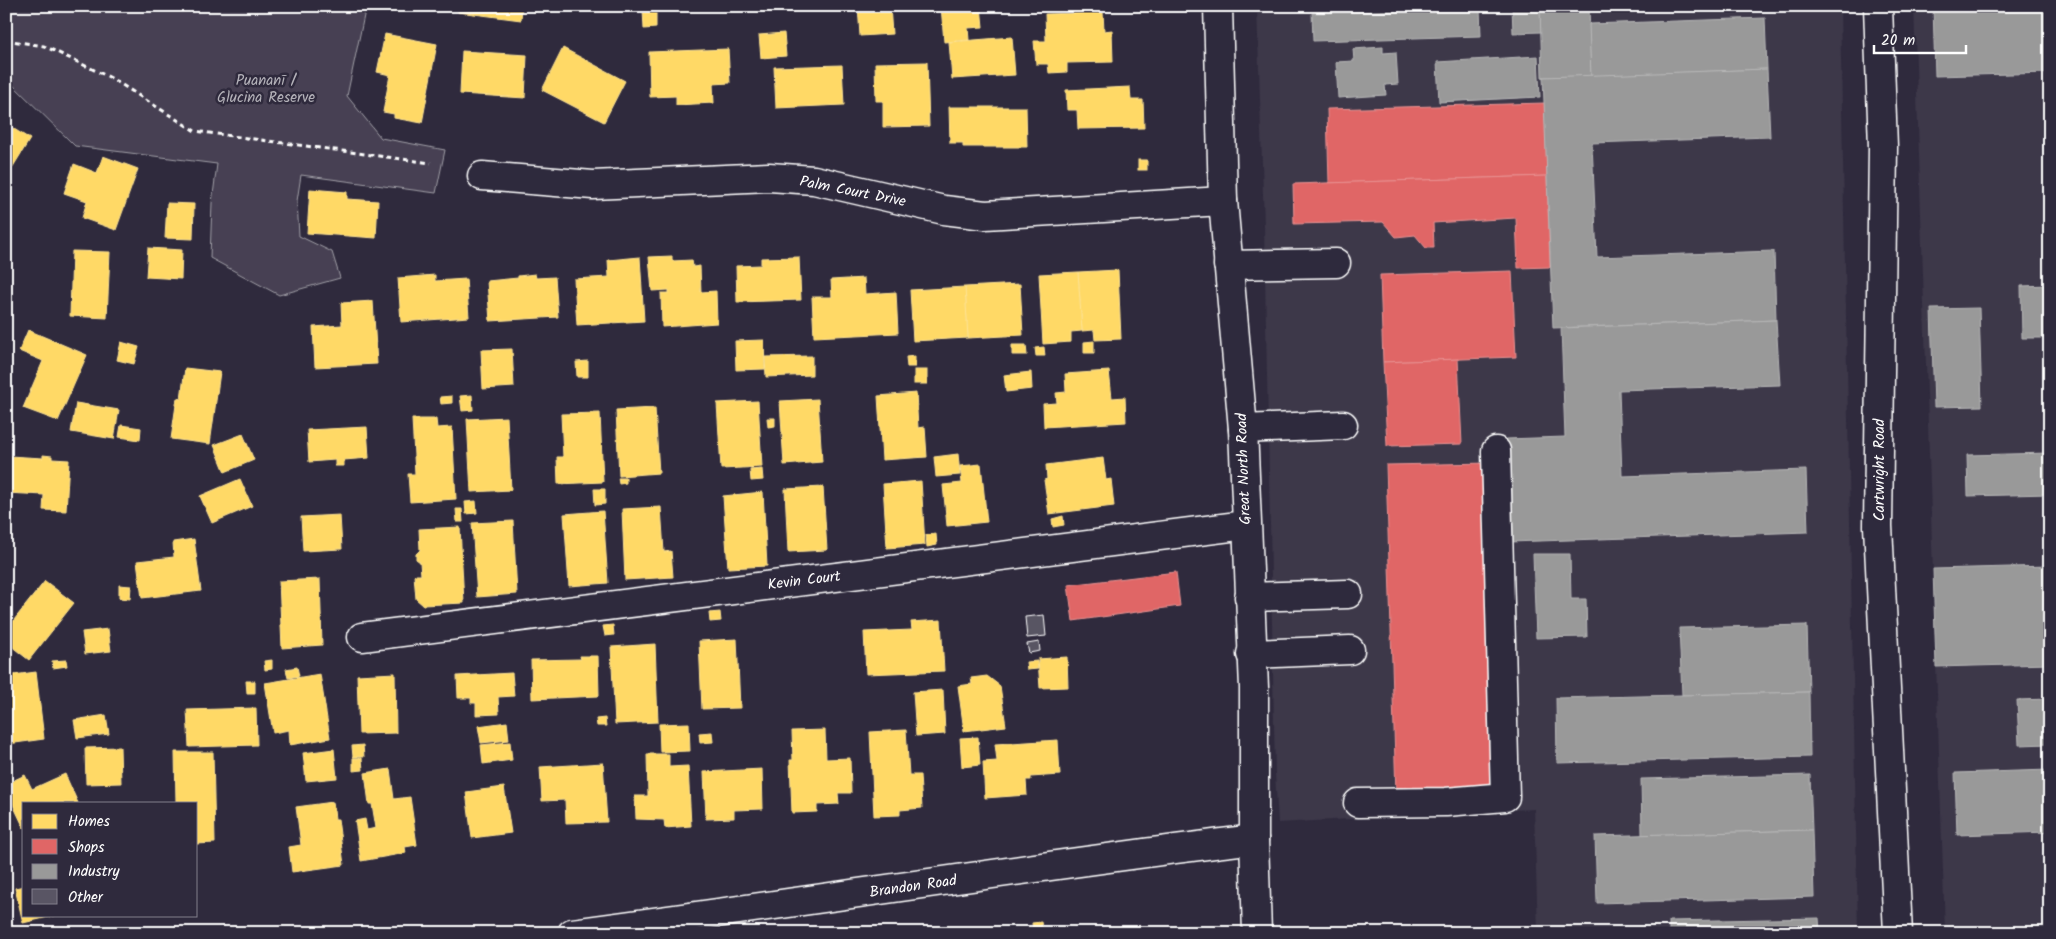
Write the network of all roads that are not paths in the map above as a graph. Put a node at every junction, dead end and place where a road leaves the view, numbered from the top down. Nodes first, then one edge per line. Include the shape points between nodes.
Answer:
1 (1218, 6) edge
2 (1878, 6) edge
3 (482, 176) dead end
4 (1223, 201) junction
5 (1336, 263) dead end
6 (1228, 265) junction
7 (1343, 425) dead end
8 (1243, 428) junction
9 (1496, 451) dead end
10 (1246, 525) junction
11 (1348, 594) dead end
12 (1250, 597) junction
13 (362, 637) dead end
14 (1350, 650) dead end
15 (1251, 654) junction
16 (1358, 803) dead end
17 (1254, 840) junction
18 (572, 933) edge
19 (1257, 933) edge
20 (1898, 933) edge

1 - 4 street, Great North Road
2 - 20 street, Cartwright Road via 1883,165 1878,526
3 - 4 street, Palm Court Drive via 593,185 769,177 814,180 944,210 985,215
4 - 6 street, Great North Road
5 - 6 street
6 - 8 street, Great North Road
7 - 8 street
8 - 10 street, Great North Road
9 - 16 street via 1505,797 1446,802
10 - 12 street, Great North Road
10 - 13 street, Kevin Court
11 - 12 street
12 - 15 street, Great North Road
14 - 15 street
15 - 17 street, Great North Road
17 - 18 street, Brandon Road via 1124,855
17 - 19 street, Great North Road

